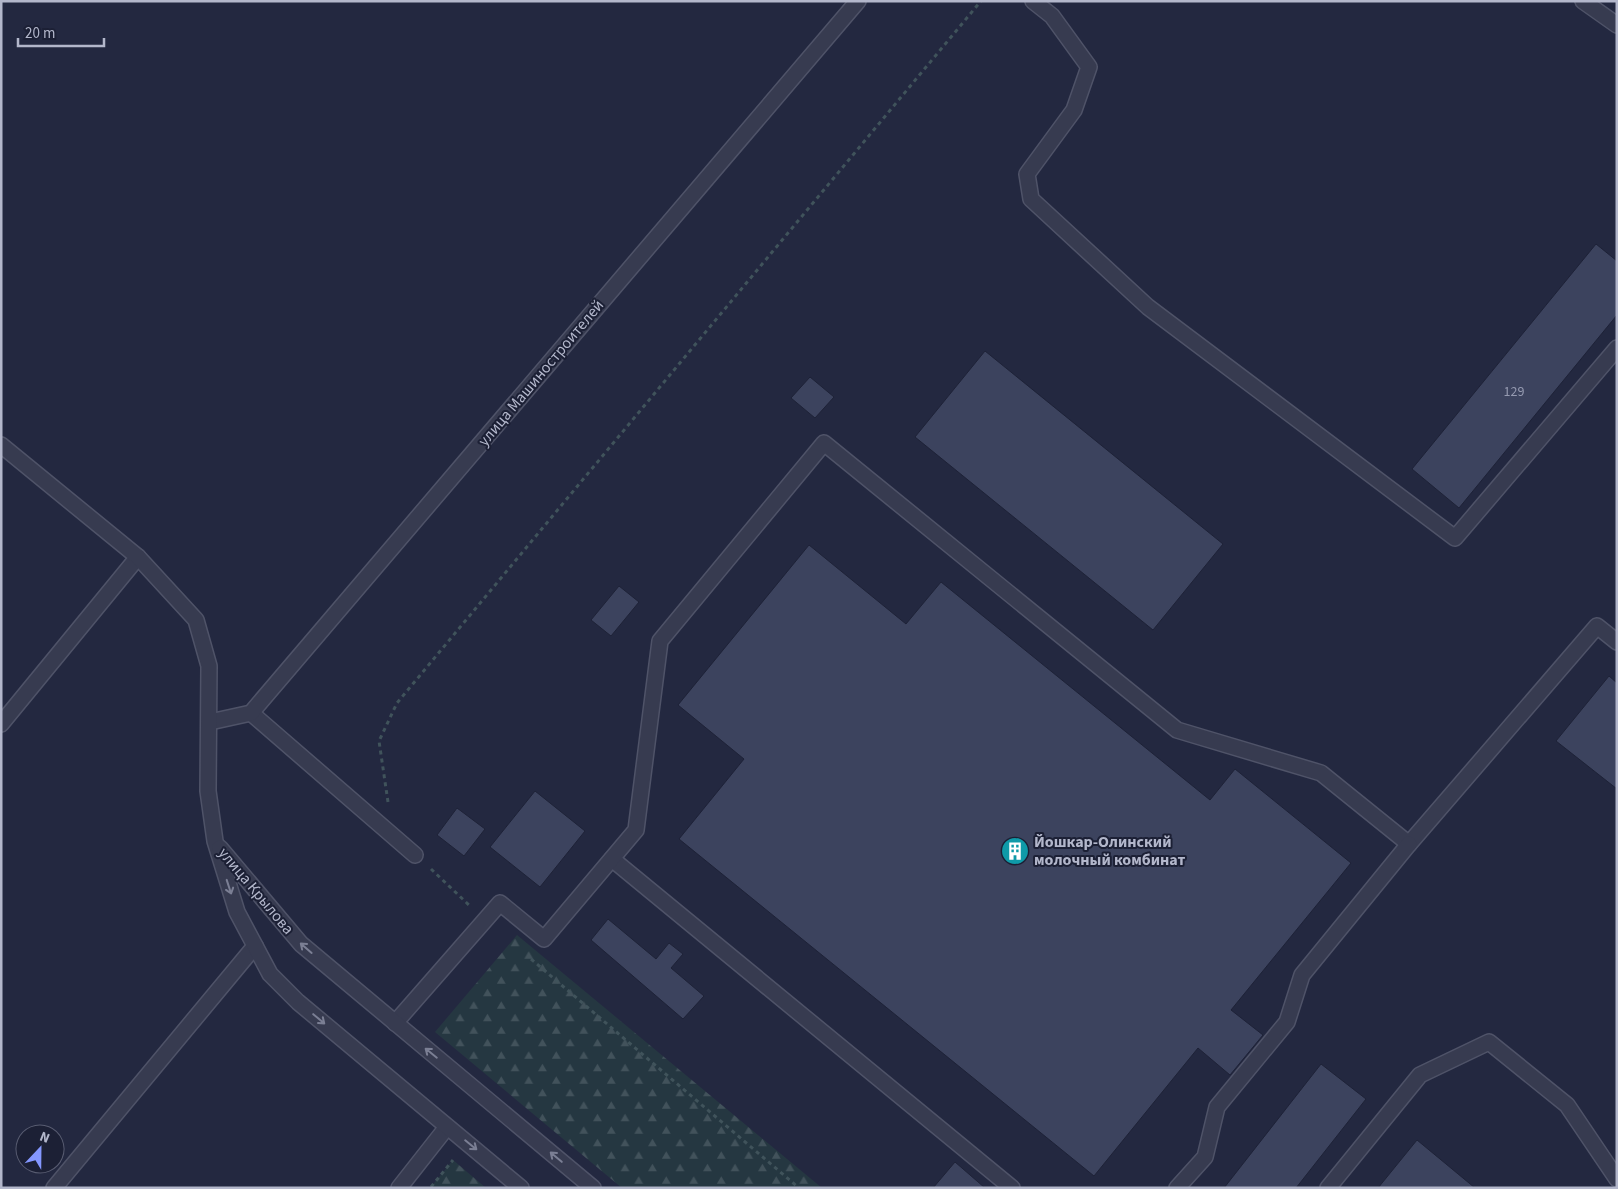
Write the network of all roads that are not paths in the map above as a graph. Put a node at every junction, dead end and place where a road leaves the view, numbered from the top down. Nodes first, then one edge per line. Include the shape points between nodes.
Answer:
1 (858, 1) edge
2 (1033, 1) edge
3 (1582, 1) edge
4 (1617, 25) edge
5 (1617, 348) edge
6 (1, 445) edge
7 (138, 557) junction
8 (1617, 642) edge
9 (251, 713) junction
10 (210, 722) junction
11 (1, 724) edge
12 (214, 841) junction
13 (1409, 844) junction
14 (415, 856) road end
15 (612, 859) junction
16 (255, 946) junction
17 (395, 1023) junction
18 (447, 1128) junction
19 (1617, 1179) edge
20 (54, 1188) edge
21 (400, 1188) edge
22 (521, 1188) edge
23 (593, 1188) edge
24 (1012, 1188) edge
25 (1177, 1188) edge
26 (1328, 1188) edge

1 - 9 street, улица Машиностроителей
2 - 5 street via 1052,16 1089,67 1074,110 1027,174 1031,199 1148,307 1455,538
3 - 4 street
6 - 7 street
7 - 10 street via 196,620 209,666
7 - 11 street
8 - 13 street via 1596,626
9 - 10 street
9 - 14 street
10 - 12 street via 208,791
12 -> 16 street, улица Крылова via 237,912
17 -> 12 street, улица Крылова via 301,944
13 - 15 street via 1321,773 1177,730 824,443 660,641 636,830
13 - 25 street via 1302,975 1287,1022 1217,1107 1205,1156
15 - 17 street via 544,939 500,903
15 - 24 street
16 -> 18 street, улица Крылова via 270,974 298,1002
16 - 20 street
23 -> 17 street, улица Крылова
18 - 21 street
18 -> 22 street, улица Крылова
19 - 26 street via 1567,1105 1489,1042 1420,1075

